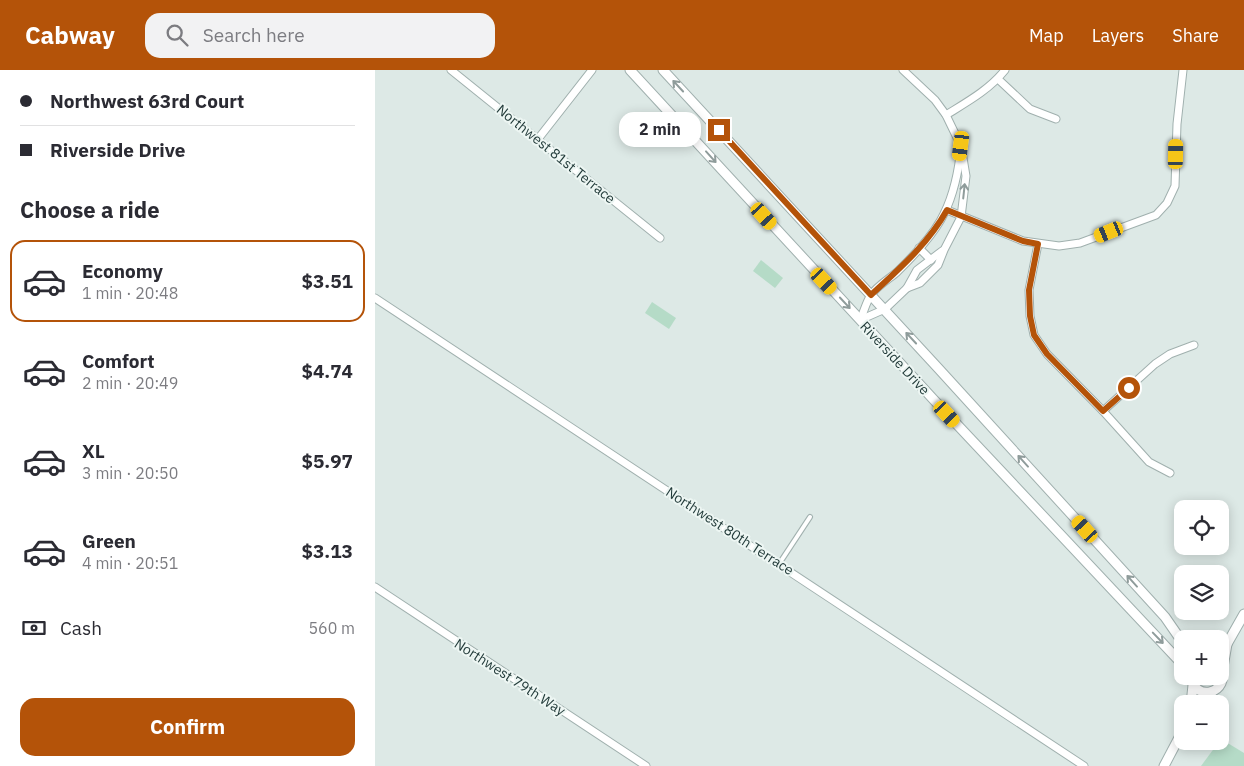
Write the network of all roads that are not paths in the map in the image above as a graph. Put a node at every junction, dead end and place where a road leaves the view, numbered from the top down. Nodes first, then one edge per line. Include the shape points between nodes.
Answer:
1 (451, 70) edge
2 (592, 70) edge
3 (630, 70) edge
4 (663, 70) edge
5 (903, 70) edge
6 (1005, 70) edge
7 (1183, 70) edge
8 (997, 79) junction
9 (946, 115) junction
10 (1056, 119) dead end
11 (538, 139) junction
12 (961, 146) junction
13 (947, 210) junction
14 (961, 217) junction
15 (660, 238) dead end
16 (1038, 244) junction
17 (919, 248) junction
18 (944, 250) junction
19 (931, 260) junction
20 (907, 288) junction
21 (871, 295) junction
22 (375, 298) edge
23 (885, 309) junction
24 (860, 320) junction
25 (1194, 345) dead end
26 (1103, 411) junction
27 (1170, 473) dead end
28 (810, 517) dead end
29 (779, 564) junction
30 (375, 587) edge
31 (1244, 614) edge
32 (1165, 617) junction
33 (1174, 630) edge
34 (1178, 630) edge
35 (1229, 636) edge
36 (1174, 655) edge
37 (1195, 685) edge
38 (1220, 685) edge
39 (1213, 692) junction
40 (1210, 695) edge
41 (1174, 747) edge
42 (645, 766) edge
43 (1084, 766) edge
44 (1164, 766) edge

1 - 11 street, Northwest 81st Terrace
2 - 11 street
3 -> 24 street, Riverside Drive
21 -> 4 street, Riverside Drive
5 - 9 street
6 - 8 street
7 - 16 street via 1175,186 1167,203 1156,215 1080,244
8 - 9 street
8 - 10 street via 1030,109
9 - 12 street
11 - 15 street, Northwest 81st Terrace
12 - 13 street via 957,178
14 -> 12 street via 966,176
13 - 14 street
13 - 17 street
14 - 16 street
14 - 18 street
16 - 26 street via 1029,290 1034,335 1047,354
17 - 19 street
17 - 21 street
18 - 19 street
18 - 20 street via 930,274
19 - 20 street via 917,270
20 - 23 street
21 - 23 street, Riverside Drive
21 - 24 street
22 - 29 street, Northwest 80th Terrace
23 - 24 street
32 -> 23 street, Riverside Drive
24 -> 36 street, Riverside Drive
25 - 26 street via 1155,364
26 - 27 street via 1149,462
28 - 29 lane
29 - 43 street, Northwest 80th Terrace
30 - 42 street, Northwest 79th Way
31 - 35 street
32 - 33 street, Riverside Drive
32 - 34 street
37 - 39 street via 1200,691
38 - 39 street
39 - 40 street
41 - 44 street

